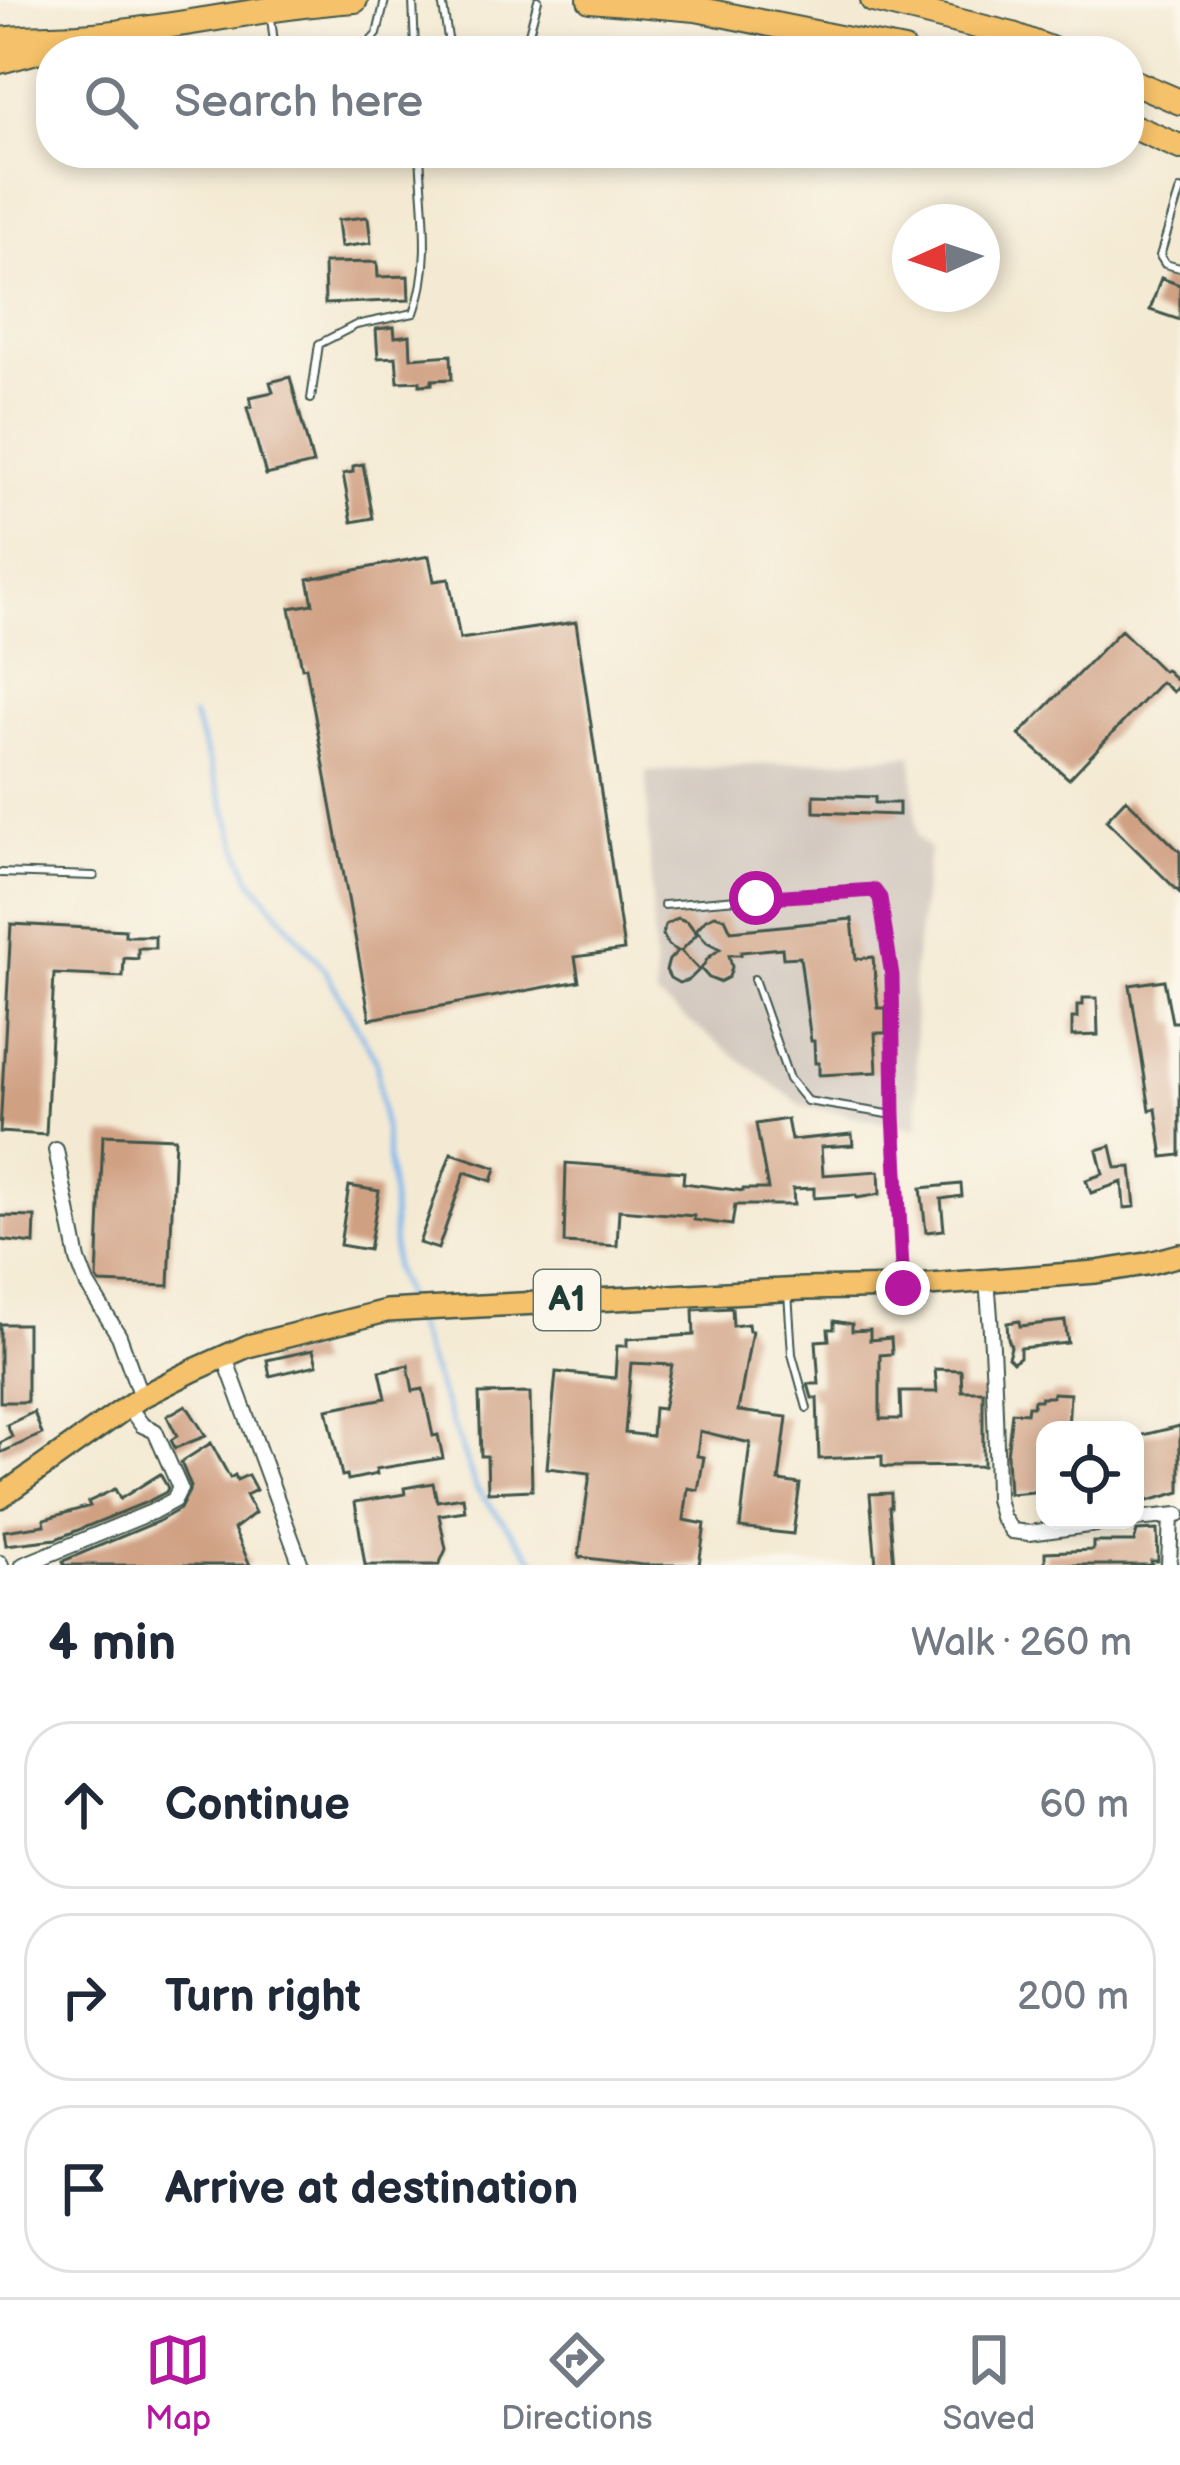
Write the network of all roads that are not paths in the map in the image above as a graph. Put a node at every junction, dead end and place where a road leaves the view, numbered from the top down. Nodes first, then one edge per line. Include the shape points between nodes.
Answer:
1 (355, 0) edge
2 (385, 0) edge
3 (413, 0) edge
4 (442, 0) edge
5 (538, 0) edge
6 (590, 0) edge
7 (873, 0) edge
8 (931, 7) edge
9 (270, 8) junction
10 (92, 36) joint
11 (273, 36) edge
12 (374, 36) edge
13 (415, 36) edge
14 (448, 36) edge
15 (528, 36) edge
16 (789, 36) edge
17 (1016, 36) edge
18 (0, 40) edge
19 (36, 51) edge
20 (0, 61) edge
21 (1144, 86) edge
22 (1180, 102) edge
23 (1144, 131) edge
24 (1180, 147) edge
25 (421, 168) edge
26 (1180, 190) edge
27 (1176, 223) edge
28 (1180, 268) edge
29 (311, 399) dead end
30 (0, 873) edge
31 (94, 876) dead end
32 (664, 905) dead end
33 (754, 979) dead end
34 (894, 1115) junction
35 (56, 1150) dead end
36 (1180, 1255) edge
37 (988, 1281) junction
38 (903, 1288) junction
39 (787, 1290) junction
40 (225, 1358) junction
41 (134, 1401) junction
42 (806, 1408) dead end
43 (0, 1497) edge
44 (1176, 1515) edge
45 (1144, 1519) edge
46 (1060, 1529) edge
47 (23, 1565) edge
48 (302, 1565) edge
49 (1168, 1565) edge

1 - 9 highway
2 - 12 lane
3 - 13 lane
4 - 14 lane
5 - 15 lane
6 - 16 highway via 697,9
7 - 8 highway
8 - 17 highway
9 - 10 highway
9 - 11 lane
10 - 18 highway
19 - 20 highway
21 - 22 highway
23 - 24 highway
25 - 29 lane via 425,259 415,313 356,325 319,344
26 - 27 lane
27 - 28 lane via 1160,256
30 - 31 lane
32 - 34 lane via 874,890 892,976
33 - 34 lane via 789,1079 808,1101
34 - 38 lane
35 - 41 street via 78,1260 118,1336
36 - 37 highway, A1
37 - 38 highway, A1
37 - 46 street via 1002,1517 1012,1531
38 - 39 highway, A1
39 - 40 highway, A1 via 386,1311
39 - 42 lane
40 - 41 highway, A1
40 - 48 street
41 - 43 highway, A1
41 - 47 street via 142,1425 162,1444 179,1488 174,1499
44 - 45 street
44 - 49 street

